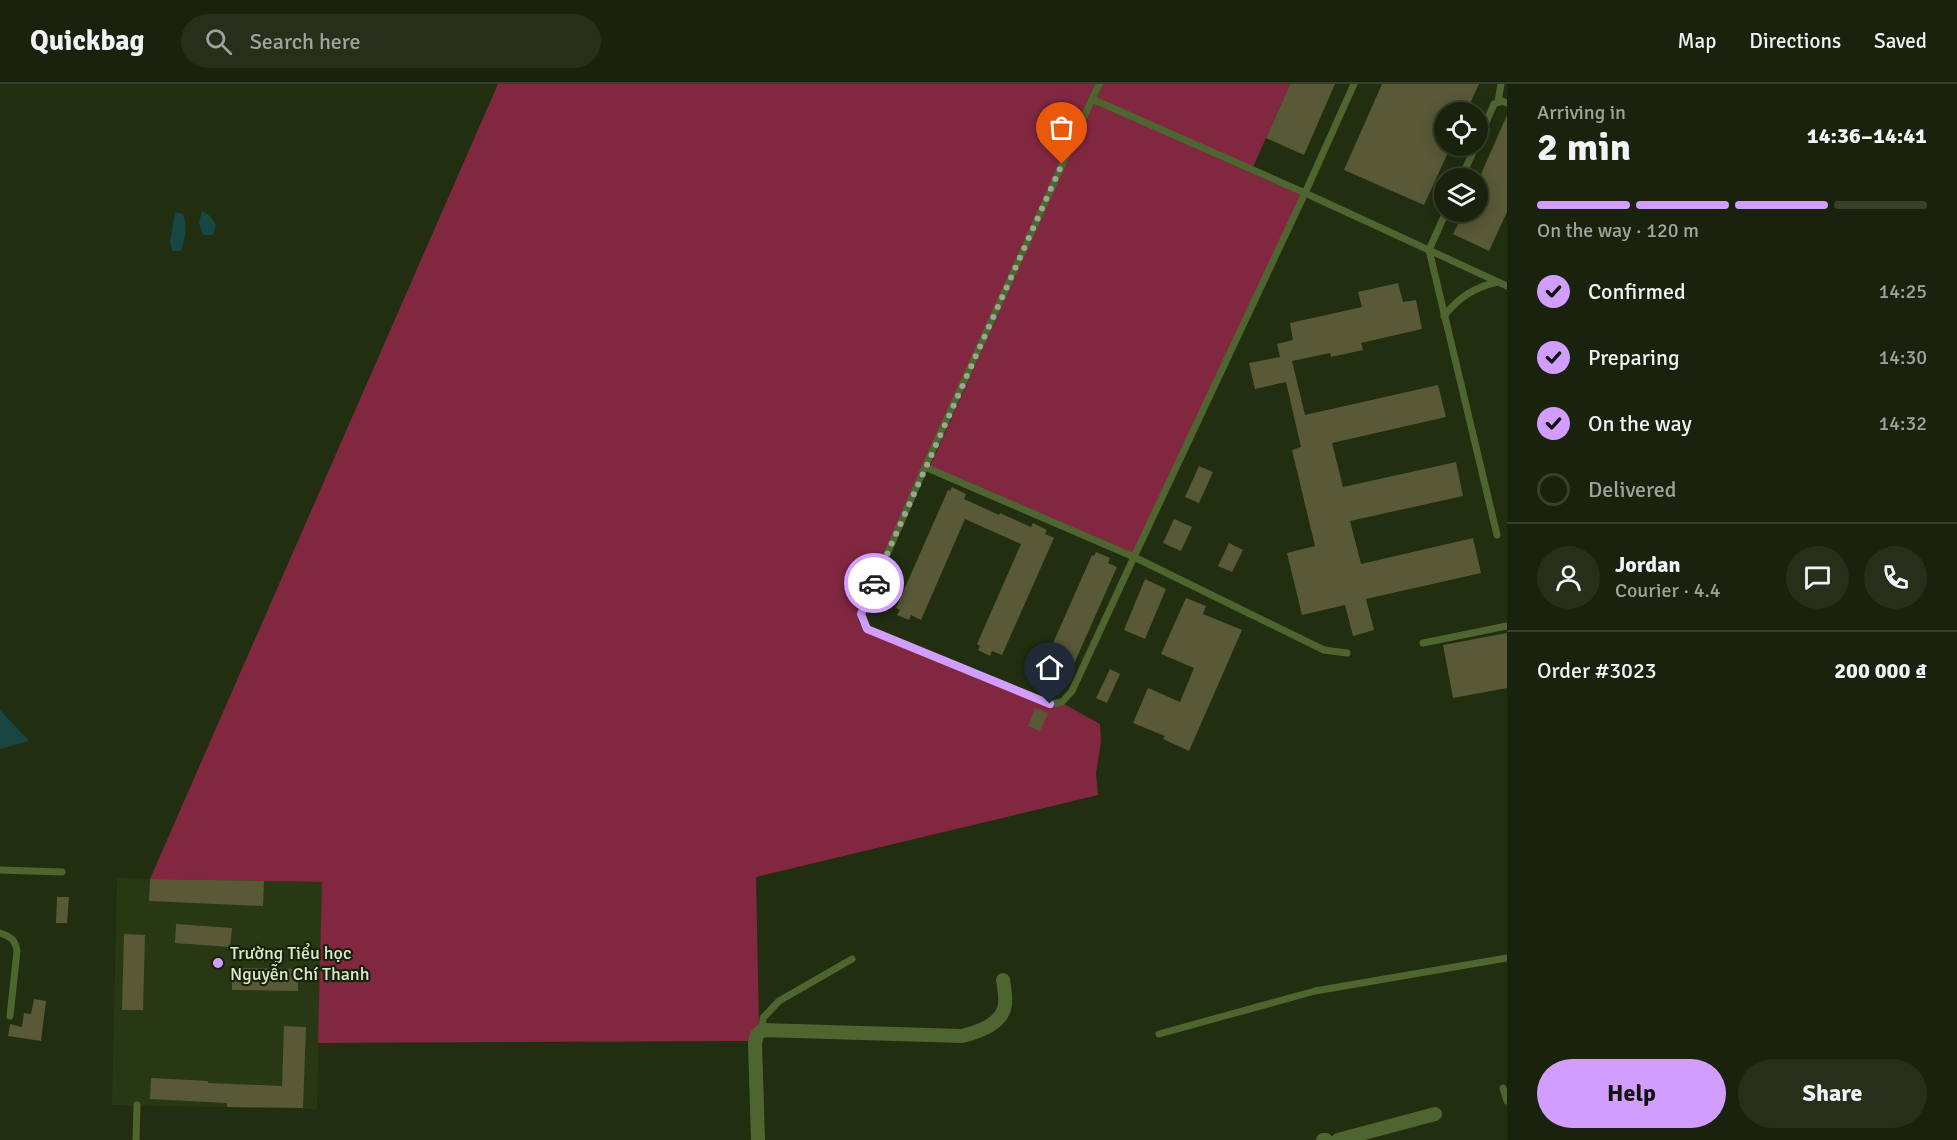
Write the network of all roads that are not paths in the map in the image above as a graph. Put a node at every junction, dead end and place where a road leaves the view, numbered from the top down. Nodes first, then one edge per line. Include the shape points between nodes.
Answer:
1 (1099, 84) edge
2 (1354, 84) edge
3 (1501, 84) edge
4 (1092, 99) junction
5 (1498, 102) junction
6 (1507, 103) edge
7 (1488, 118) edge
8 (1305, 193) junction
9 (1442, 222) edge
10 (1429, 250) junction
11 (1504, 283) edge
12 (1444, 316) junction
13 (925, 467) junction
14 (1497, 535) dead end
15 (1134, 557) junction
16 (1507, 626) edge
17 (1423, 643) dead end
18 (1347, 653) dead end
19 (0, 870) edge
20 (62, 872) dead end
21 (0, 933) edge
22 (1507, 958) edge
23 (852, 959) dead end
24 (1003, 980) dead end
25 (10, 1016) dead end
26 (762, 1030) junction
27 (1158, 1034) dead end
28 (1503, 1088) dead end
29 (1507, 1101) edge
30 (137, 1105) dead end
31 (1436, 1114) dead end
32 (136, 1140) edge
33 (758, 1140) edge
34 (1338, 1140) edge

1 - 4 lane
2 - 8 lane
3 - 5 lane
4 - 8 lane
4 - 13 lane
5 - 6 lane
5 - 7 lane
8 - 10 lane
8 - 15 lane
9 - 10 lane
10 - 11 lane
10 - 12 lane
11 - 12 lane via 1480,286 1454,303
12 - 14 lane
13 - 15 lane
13 - 15 lane via 861,614 867,629 1050,704 1062,702 1072,691
15 - 18 lane via 1324,650
16 - 17 lane
19 - 20 lane
21 - 25 lane via 15,941 17,951
22 - 27 lane via 1315,991
23 - 26 lane via 779,1001 763,1018
24 - 26 street via 1005,1005 993,1024 962,1036
26 - 33 street via 755,1043
28 - 29 lane
30 - 32 lane
31 - 34 street

